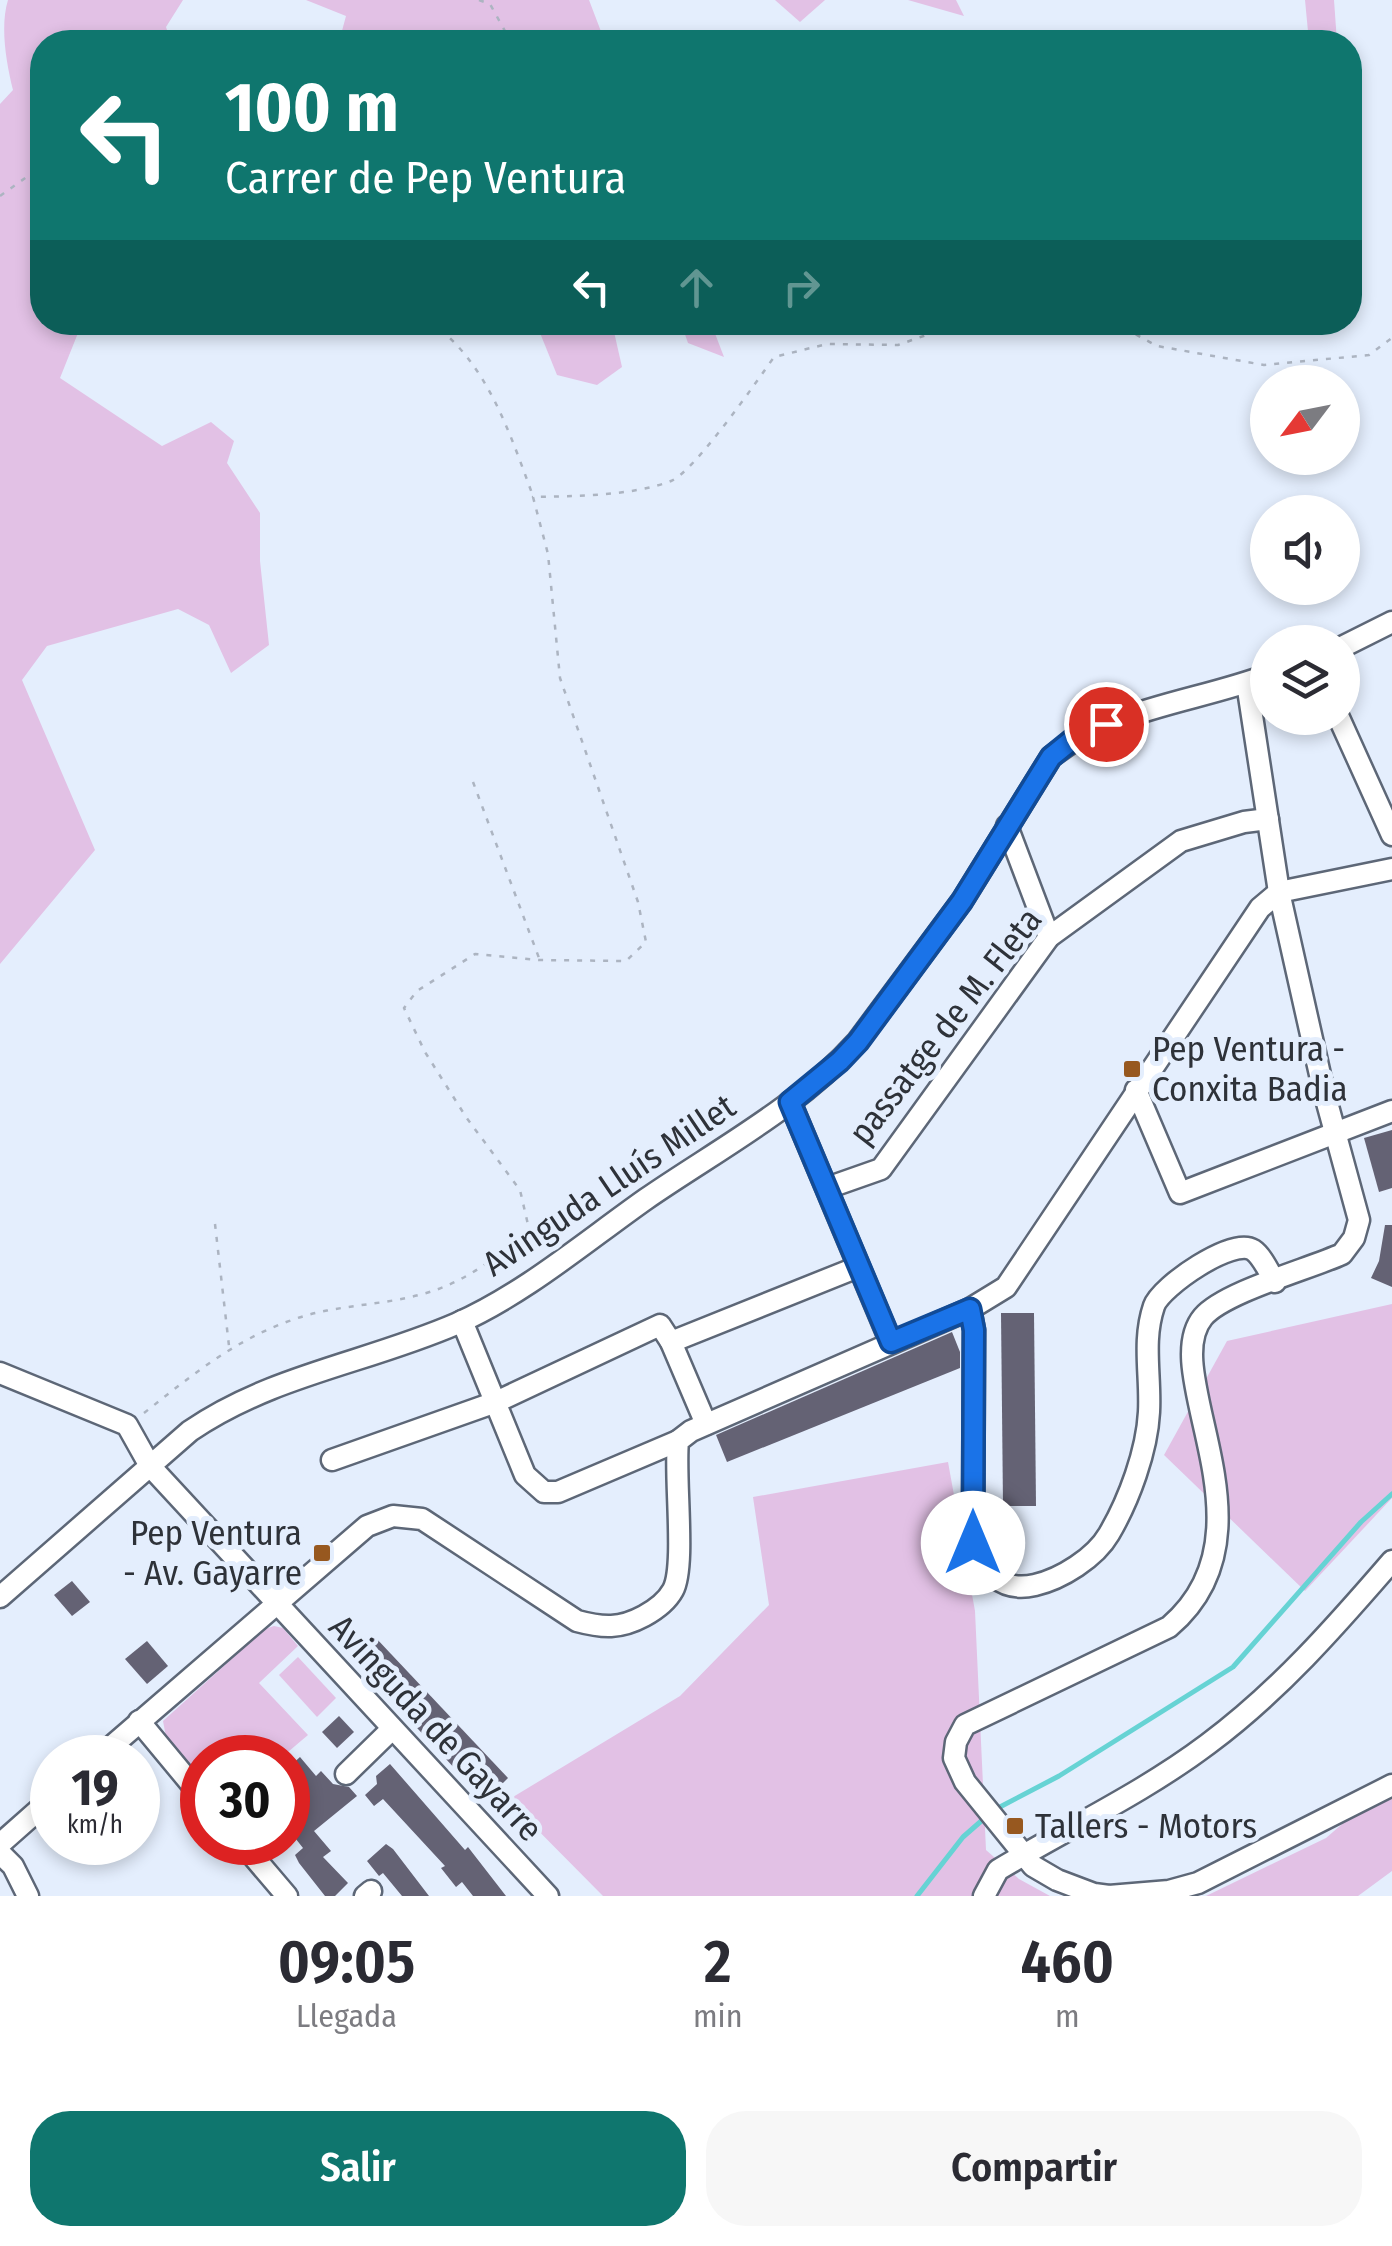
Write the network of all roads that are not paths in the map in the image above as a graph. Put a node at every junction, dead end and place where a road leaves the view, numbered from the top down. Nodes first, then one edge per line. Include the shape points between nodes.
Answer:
1 (1392, 622) edge
2 (1360, 638) edge
3 (1250, 682) edge
4 (1247, 683) junction
5 (1347, 735) edge
6 (1268, 819) junction
7 (1007, 826) junction
8 (1392, 834) edge
9 (1392, 869) edge
10 (1278, 892) junction
11 (1049, 936) junction
12 (1136, 1090) junction
13 (790, 1102) junction
14 (1392, 1111) edge
15 (1335, 1134) junction
16 (827, 1188) junction
17 (858, 1267) junction
18 (1274, 1282) junction
19 (970, 1309) junction
20 (462, 1321) junction
21 (671, 1342) junction
22 (891, 1342) junction
23 (0, 1372) edge
24 (496, 1402) junction
25 (706, 1424) junction
26 (678, 1442) junction
27 (332, 1460) dead end
28 (150, 1466) junction
29 (1392, 1561) edge
30 (0, 1597) edge
31 (277, 1604) junction
32 (139, 1721) junction
33 (392, 1729) junction
34 (123, 1735) edge
35 (180, 1770) edge
36 (346, 1774) dead end
37 (1392, 1785) edge
38 (30, 1817) edge
39 (0, 1844) edge
40 (0, 1853) edge
41 (1024, 1854) junction
42 (261, 1865) edge
43 (539, 1893) edge
44 (28, 1896) edge
45 (287, 1896) edge
46 (984, 1896) edge

1 - 2 street
3 - 4 street, Avinguda Lluís Millet
4 - 6 street
4 - 7 street, Avinguda Lluís Millet via 1072,740 1051,757
5 - 8 street
6 - 10 street
6 - 11 street, passatge de M. Fleta via 1181,841
7 - 11 street
7 - 13 street, Avinguda Lluís Millet via 962,901 858,1042
9 - 10 street
10 - 12 street via 1238,936
10 - 15 street
11 - 16 street, passatge de M. Fleta via 881,1168
12 - 15 street via 1180,1193
12 - 19 street via 1006,1287
13 - 16 street
13 - 20 street, Avinguda Lluís Millet
14 - 15 street
15 - 18 street via 1359,1220 1354,1238 1342,1254
16 - 17 street
17 - 21 street
17 - 22 street
18 - 19 street via 1256,1251 1228,1248 1156,1300 1148,1327 1149,1413 1125,1498 1108,1536 1090,1555 1033,1586 1006,1586 986,1570 973,1543
18 - 41 street via 1218,1304 1201,1319 1191,1342 1218,1488 1206,1586 1191,1609 1170,1627 965,1725 956,1742 954,1758 965,1782
19 - 22 street
20 - 24 street
20 - 28 street, Avinguda Lluís Millet via 256,1392 190,1431
21 - 24 street via 660,1326
21 - 25 street
22 - 25 street
23 - 28 street via 128,1425
24 - 26 street via 525,1475 544,1492
24 - 27 street
25 - 26 street
26 - 31 street via 680,1567 674,1590 656,1610 630,1623 605,1629 577,1621 422,1519 393,1516 368,1526
28 - 30 street, Avinguda Lluís Millet
28 - 31 street
29 - 41 street via 1242,1718 1165,1774
31 - 32 street
31 - 33 street, Avinguda de Gayarre
32 - 34 street
32 - 35 street
33 - 36 street
33 - 43 street, Avinguda de Gayarre
37 - 41 street via 1184,1888 1094,1894 1057,1880
38 - 39 street
40 - 44 street
41 - 46 street via 998,1870
42 - 45 street

